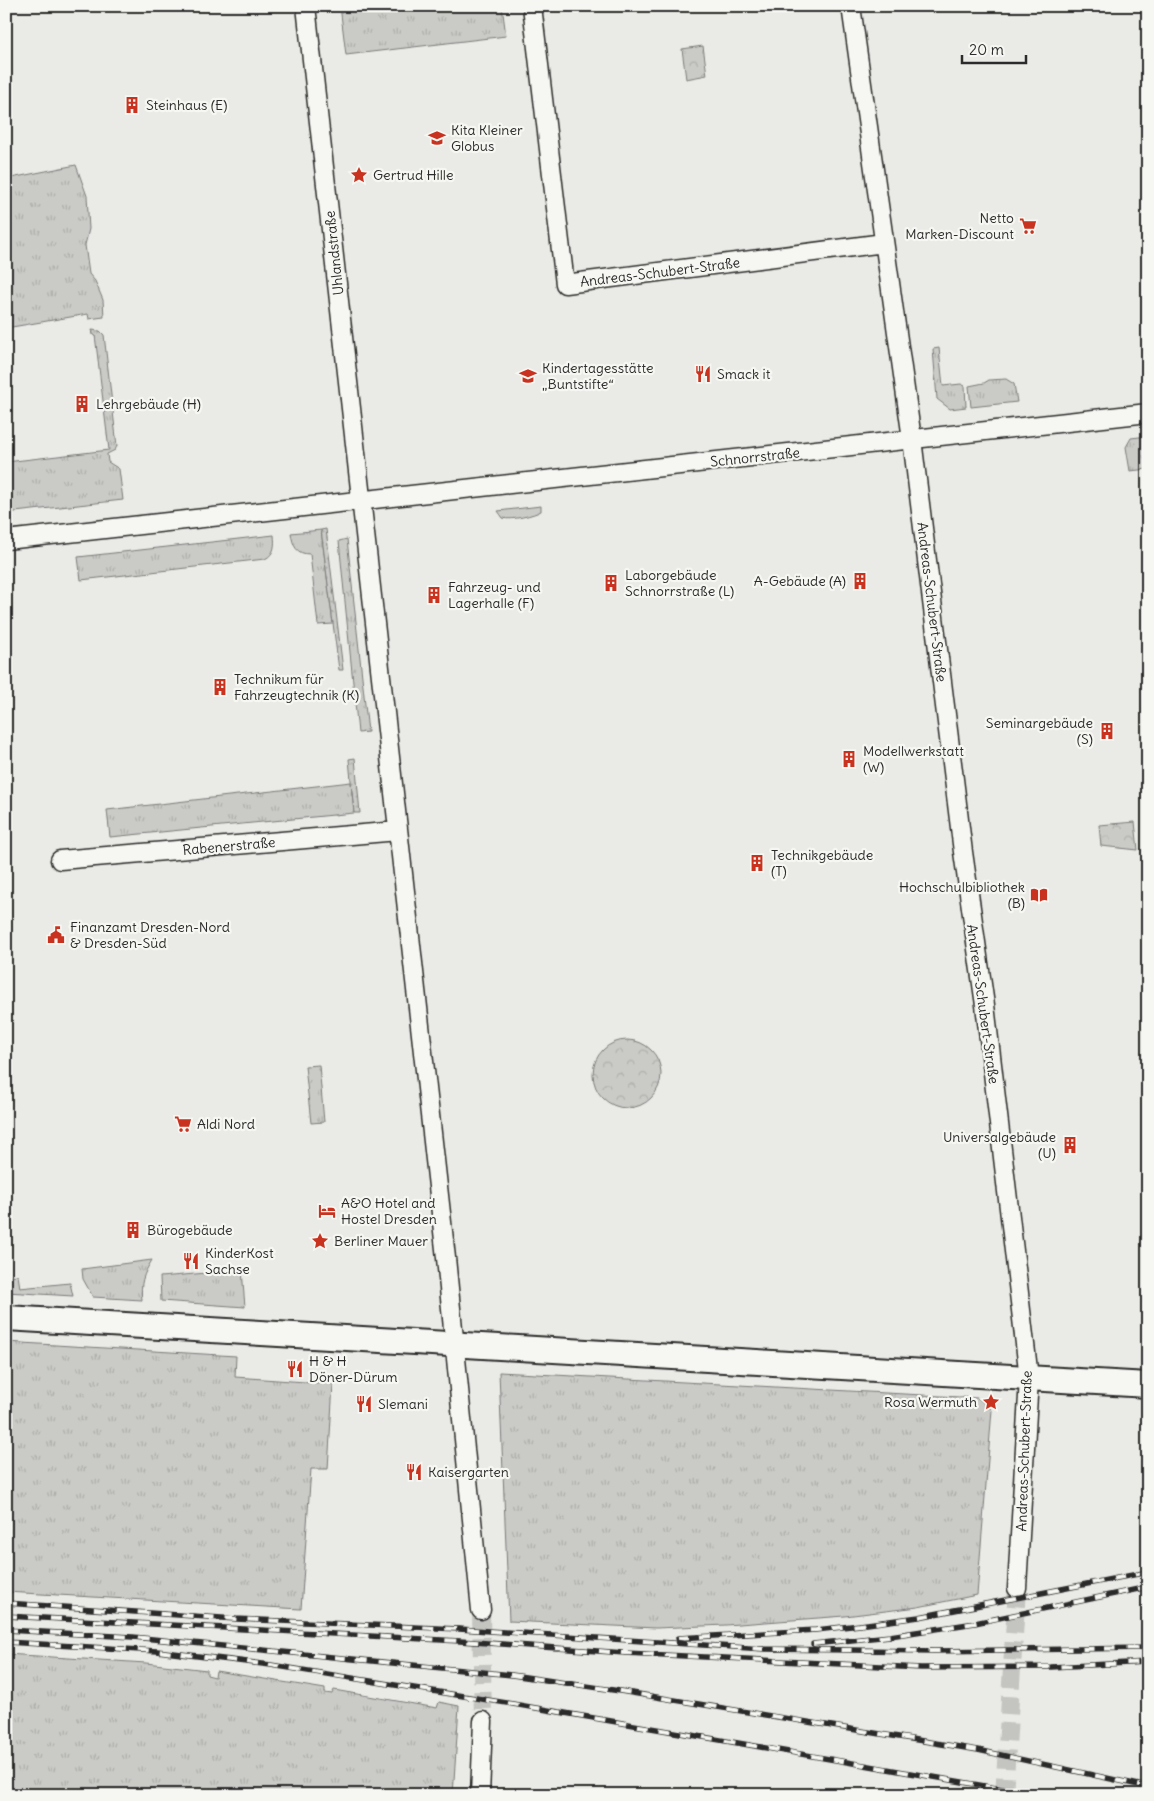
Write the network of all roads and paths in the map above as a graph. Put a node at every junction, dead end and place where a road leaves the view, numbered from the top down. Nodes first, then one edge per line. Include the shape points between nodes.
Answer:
1 (306, 6) edge
2 (532, 6) edge
3 (851, 6) edge
4 (884, 243) junction
5 (1148, 413) edge
6 (912, 439) junction
7 (361, 500) junction
8 (6, 540) edge
9 (398, 831) junction
10 (60, 860) dead end
11 (6, 1318) edge
12 (454, 1344) junction
13 (1029, 1378) junction
14 (1148, 1385) edge
15 (1017, 1588) tunnel mouth
16 (481, 1610) tunnel mouth
17 (483, 1721) tunnel mouth
18 (480, 1795) edge

1 - 7 street, Uhlandstraße
2 - 4 street, Andreas-Schubert-Straße via 565,284
3 - 4 street, Andreas-Schubert-Straße
4 - 6 street, Andreas-Schubert-Straße
5 - 6 street, Schnorrstraße
6 - 7 street, Schnorrstraße
6 - 13 street, Andreas-Schubert-Straße
7 - 8 street, Schnorrstraße
7 - 9 street, Uhlandstraße
9 - 10 street, Rabenerstraße
9 - 12 street, Uhlandstraße
11 - 12 main road
12 - 13 main road
12 - 16 street, Uhlandstraße
13 - 14 main road
13 - 15 street, Andreas-Schubert-Straße
17 - 18 street

